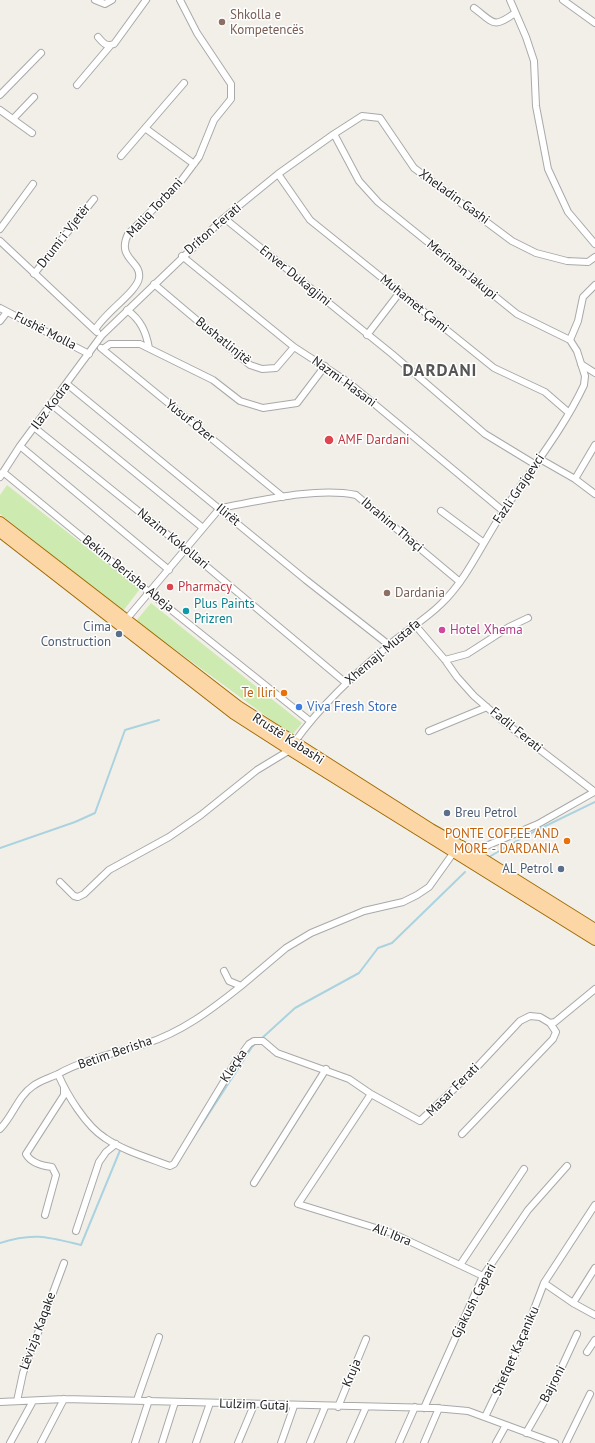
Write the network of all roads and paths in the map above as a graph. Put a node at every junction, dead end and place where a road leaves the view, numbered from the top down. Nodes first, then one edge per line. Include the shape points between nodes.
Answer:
1 (94, 0) edge
2 (112, 0) edge
3 (146, 0) edge
4 (180, 0) edge
5 (510, 0) edge
6 (563, 0) edge
7 (474, 8) dead end
8 (515, 13) junction
9 (595, 23) edge
10 (98, 38) dead end
11 (110, 46) junction
12 (41, 54) dead end
13 (184, 83) dead end
14 (77, 85) dead end
15 (0, 95) edge
16 (34, 97) dead end
17 (0, 110) edge
18 (13, 119) junction
19 (145, 128) junction
20 (32, 133) dead end
21 (334, 134) junction
22 (121, 156) dead end
23 (194, 164) junction
24 (278, 174) junction
25 (33, 184) dead end
26 (94, 199) dead end
27 (224, 218) junction
28 (0, 229) edge
29 (0, 242) edge
30 (595, 244) edge
31 (182, 256) junction
32 (595, 257) edge
33 (34, 274) junction
34 (154, 284) junction
35 (595, 285) edge
36 (400, 292) junction
37 (0, 308) edge
38 (127, 310) junction
39 (7, 312) junction
40 (0, 321) edge
41 (95, 330) junction
42 (367, 334) junction
43 (102, 335) junction
44 (570, 340) junction
45 (96, 345) junction
46 (294, 347) junction
47 (149, 348) junction
48 (103, 349) junction
49 (89, 354) junction
50 (581, 364) junction
51 (325, 366) junction
52 (595, 373) edge
53 (67, 384) junction
54 (52, 405) junction
55 (568, 412) junction
56 (35, 428) junction
57 (595, 445) edge
58 (20, 446) junction
59 (540, 459) junction
60 (536, 465) junction
61 (2, 474) edge
62 (575, 480) junction
63 (595, 494) edge
64 (283, 497) junction
65 (220, 508) junction
66 (440, 511) dead end
67 (503, 511) junction
68 (0, 522) edge
69 (203, 528) junction
70 (0, 532) edge
71 (484, 543) junction
72 (186, 550) junction
73 (169, 570) junction
74 (460, 582) junction
75 (150, 593) junction
76 (528, 618) dead end
77 (124, 623) junction
78 (415, 625) junction
79 (389, 645) junction
80 (445, 660) junction
81 (346, 684) junction
82 (487, 707) junction
83 (310, 721) junction
84 (430, 731) dead end
85 (292, 746) junction
86 (595, 792) edge
87 (454, 852) junction
88 (472, 852) junction
89 (60, 882) dead end
90 (595, 929) edge
91 (595, 940) edge
92 (224, 971) dead end
93 (241, 986) junction
94 (595, 989) edge
95 (550, 1023) junction
96 (326, 1069) junction
97 (58, 1074) junction
98 (64, 1088) junction
99 (371, 1094) junction
100 (0, 1129) edge
101 (462, 1134) dead end
102 (116, 1144) junction
103 (567, 1166) dead end
104 (524, 1169) dead end
105 (254, 1183) dead end
106 (595, 1206) edge
107 (45, 1215) dead end
108 (76, 1231) dead end
109 (64, 1263) dead end
110 (460, 1265) junction
111 (595, 1268) edge
112 (484, 1276) junction
113 (544, 1283) junction
114 (574, 1303) junction
115 (595, 1315) edge
116 (577, 1334) dead end
117 (158, 1337) dead end
118 (366, 1338) dead end
119 (595, 1340) edge
120 (588, 1352) dead end
121 (590, 1394) dead end
122 (64, 1399) junction
123 (137, 1400) junction
124 (149, 1400) junction
125 (17, 1401) junction
126 (33, 1401) junction
127 (0, 1402) edge
128 (175, 1402) junction
129 (210, 1403) junction
130 (254, 1405) junction
131 (294, 1406) junction
132 (325, 1407) junction
133 (338, 1407) junction
134 (366, 1407) junction
135 (415, 1407) junction
136 (424, 1408) junction
137 (439, 1408) junction
138 (485, 1417) junction
139 (506, 1426) junction
140 (526, 1433) junction
141 (10, 1443) edge
142 (41, 1443) edge
143 (135, 1443) edge
144 (162, 1443) edge
145 (196, 1443) edge
146 (238, 1443) edge
147 (281, 1443) edge
148 (310, 1443) edge
149 (350, 1443) edge
150 (399, 1443) edge
151 (424, 1443) edge
152 (496, 1443) edge
153 (555, 1443) edge
154 (566, 1443) edge

1 - 2 street via 105,4
3 - 11 street
4 - 23 street, Maliq Torbani via 197,33 231,84 232,92 231,100 210,126
5 - 8 street
6 - 9 street
7 - 8 street via 493,23 499,24
8 - 30 street via 534,61 536,106 548,169 568,212
10 - 11 street
11 - 14 street
12 - 15 street
13 - 19 street
16 - 18 street
17 - 18 street
18 - 20 street
19 - 22 street
19 - 23 street
21 - 24 street, Driton Ferati
21 - 32 street, Xheladin Gashi via 362,116 380,118 414,168 512,240 536,253 567,260 588,262
21 - 44 street, Meriman Jakupi via 359,181 378,202 517,314
23 - 41 street, Maliq Torbani via 178,185 128,234 124,242 125,252 137,270 137,285 103,317
24 - 27 street, Driton Ferati
24 - 36 street, Muhamet Çami via 310,220
25 - 28 street
26 - 33 street, Drumi i Vjetër
27 - 31 street, Driton Ferati
27 - 42 street, Enver Dukagjini
29 - 33 street, Drumi i Vjetër
31 - 34 street, Driton Ferati
31 - 46 street, Nazmi Hasani
33 - 41 street, Drumi i Vjetër
34 - 38 street, Driton Ferati
34 - 46 street, Bushatlinjtë via 250,365 262,369 276,368
35 - 44 street via 583,297 578,321
36 - 42 street
36 - 55 street, Muhamet Çami via 494,368 545,392
37 - 39 street, Fushë Molla
38 - 43 street, Driton Ferati
38 - 47 street via 136,316 143,326
39 - 40 street
39 - 49 street, Fushë Molla
41 - 43 street, Drumi i Vjetër
42 - 60 street, Enver Dukagjini via 485,434
43 - 45 street, Ilaz Kodra
44 - 50 street
45 - 48 street, Yusuf Özer
45 - 49 street, Ilaz Kodra
46 - 51 street, Nazmi Hasani
47 - 48 street via 140,344 110,344
47 - 51 street via 213,380 240,401 263,408 297,404
48 - 64 street, Yusuf Özer
49 - 53 street, Ilaz Kodra
50 - 52 street
50 - 55 street, Fazli Grajqevci via 585,376 584,384
51 - 67 street, Nazmi Hasani via 348,382
53 - 54 street, Ilaz Kodra
53 - 65 street, Ilirët
54 - 56 street, Ilaz Kodra
54 - 69 street
55 - 59 street, Fazli Grajqevci
56 - 58 street, Ilaz Kodra
56 - 72 street, Nazim Kokollari
57 - 62 street
58 - 61 street, Ilaz Kodra
58 - 73 street
59 - 60 street, Fazli Grajqevci
59 - 62 street
60 - 67 street, Fazli Grajqevci
61 - 75 street, Bekim Berisha Abeja
62 - 63 street
64 - 65 street, Ibrahim Thaçi
64 - 74 street, Ibrahim Thaçi via 340,492 356,495
65 - 69 street
65 - 79 street, Ilirët
66 - 71 street
67 - 71 street, Fazli Grajqevci
68 - 77 main road, Rrustë Kabashi
69 - 72 street
70 - 77 main road, Rrustë Kabashi
71 - 74 street, Fazli Grajqevci
72 - 73 street
72 - 81 street, Nazim Kokollari
73 - 75 street
74 - 78 street, Xhemajl Mustafa via 441,605
75 - 77 street
75 - 83 street, Bekim Berisha Abeja
76 - 80 street via 467,654
77 - 85 main road, Rrustë Kabashi
78 - 79 street, Xhemajl Mustafa
78 - 80 street, Fadil Ferati
79 - 81 street, Xhemajl Mustafa
80 - 82 street, Fadil Ferati via 457,678
81 - 83 street, Xhemajl Mustafa
82 - 84 street
82 - 86 street, Fadil Ferati
83 - 85 street, Xhemajl Mustafa
85 - 87 main road, Rrustë Kabashi
85 - 88 main road, Rrustë Kabashi
85 - 89 street via 169,837 109,870 84,894 74,896
86 - 88 street via 538,824
87 - 91 main road, Rrustë Kabashi
87 - 93 street, Betim Berisha via 429,887 417,895 402,902 364,911 310,933 286,948
88 - 90 main road, Rrustë Kabashi
92 - 93 street via 229,981
93 - 97 street, Betim Berisha via 197,1020 176,1031
94 - 95 street via 555,1022
95 - 99 street, Masar Ferati via 540,1017 530,1016 520,1021 476,1068 420,1121
95 - 101 street via 556,1032 553,1039
96 - 99 street, Kleçka via 349,1079
96 - 102 street, Kleçka via 277,1053 264,1041 259,1040 248,1044 174,1164 170,1166
96 - 105 street
97 - 98 street
97 - 100 street, Betim Berisha via 40,1081 28,1090
98 - 102 street via 88,1122 104,1138
98 - 107 street via 64,1095 26,1154 37,1163 55,1170 56,1175
99 - 110 street, Ali Ibra via 298,1204 392,1233
102 - 108 street via 99,1162
103 - 112 street, Gjakush Capari via 528,1210
104 - 110 street
106 - 113 street, Shefqet Kaçaniku
109 - 125 street, Lëvizja Kaqake via 23,1373
110 - 112 street, Ali Ibra
111 - 114 street
112 - 136 street, Gjakush Capari
113 - 114 street
113 - 138 street, Shefqet Kaçaniku via 523,1338
114 - 115 street
116 - 140 street, Bajroni via 552,1388
117 - 123 street
118 - 133 street, Kruja
119 - 120 street
121 - 154 street
122 - 123 street, Lulzim Gutaj
122 - 126 street, Lulzim Gutaj
122 - 142 street
123 - 124 street, Lulzim Gutaj
124 - 128 street, Lulzim Gutaj
124 - 143 street
125 - 126 street, Lulzim Gutaj
125 - 127 street, Lulzim Gutaj
126 - 141 street
128 - 129 street, Lulzim Gutaj
128 - 144 street
129 - 130 street, Lulzim Gutaj
129 - 145 street
130 - 131 street, Lulzim Gutaj
130 - 146 street
131 - 132 street, Lulzim Gutaj
131 - 147 street
132 - 133 street, Lulzim Gutaj
132 - 148 street
133 - 134 street, Lulzim Gutaj
134 - 135 street, Lulzim Gutaj
134 - 149 street
135 - 136 street, Lulzim Gutaj
135 - 150 street
136 - 137 street, Lulzim Gutaj
137 - 138 street, Lulzim Gutaj via 468,1411
137 - 151 street
138 - 139 street, Lulzim Gutaj
139 - 140 street, Lulzim Gutaj
139 - 152 street
140 - 153 street, Lulzim Gutaj

